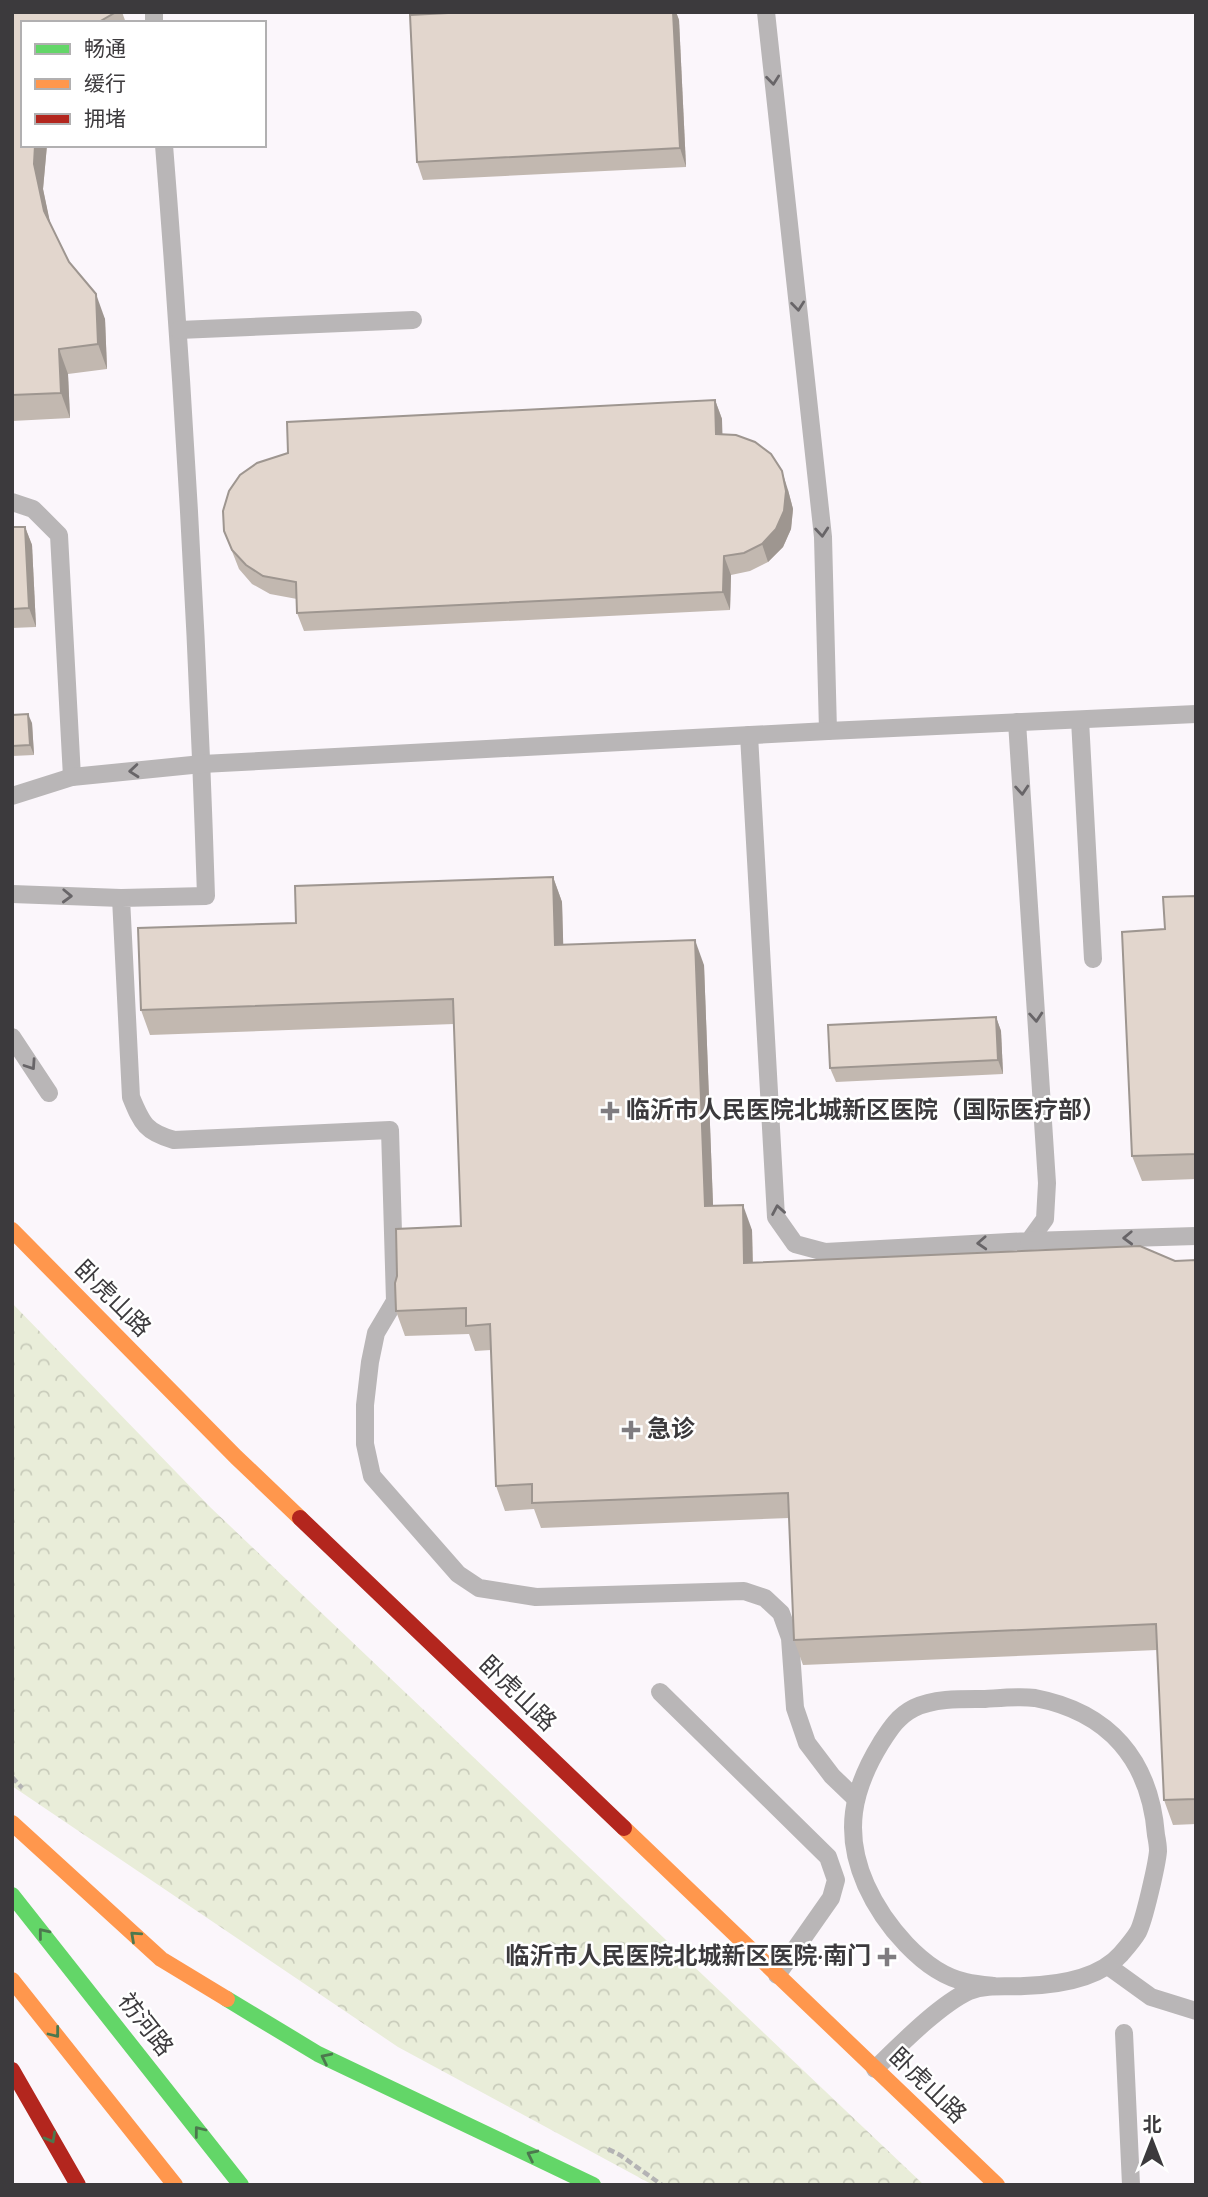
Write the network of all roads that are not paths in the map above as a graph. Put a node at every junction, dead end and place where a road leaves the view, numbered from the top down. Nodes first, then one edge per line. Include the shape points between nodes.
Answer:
1 (766, 12) edge
2 (164, 147) edge
3 (414, 320) dead end
4 (179, 330) junction
5 (12, 502) edge
6 (1196, 714) edge
7 (1080, 720) junction
8 (1017, 722) junction
9 (828, 731) junction
10 (750, 735) junction
11 (202, 764) junction
12 (72, 777) junction
13 (12, 796) edge
14 (12, 894) edge
15 (121, 898) junction
16 (1093, 959) dead end
17 (12, 1037) edge
18 (49, 1093) dead end
19 (12, 1230) edge
20 (1196, 1236) edge
21 (1029, 1241) junction
22 (660, 1692) dead end
23 (856, 1799) junction
24 (12, 1823) edge
25 (12, 1895) edge
26 (1108, 1966) junction
27 (777, 1975) junction
28 (12, 1980) edge
29 (994, 1986) junction
30 (1196, 2011) edge
31 (1124, 2033) dead end
32 (875, 2068) junction
33 (12, 2070) edge
34 (78, 2185) edge
35 (175, 2185) edge
36 (241, 2185) edge
37 (593, 2185) edge
38 (997, 2185) edge
39 (1131, 2185) edge

1 -> 9 lane via 823,537
2 - 4 lane
3 - 4 lane
4 - 11 lane
5 - 12 lane via 33,509 58,535
6 - 7 lane
7 - 8 lane
7 - 16 lane
8 - 9 lane
8 -> 21 lane via 1047,1183 1045,1219
9 - 10 lane
10 - 11 lane
21 -> 10 lane via 825,1252 794,1244 776,1217
11 -> 12 lane
11 - 15 lane via 206,897
12 - 13 lane
14 -> 15 lane
15 - 23 lane via 131,1097 153,1134 174,1140 390,1130 395,1301 376,1333 370,1362 365,1444 372,1476 458,1574 479,1588 536,1597 744,1591 765,1598 781,1613 790,1637 795,1708 807,1743
17 -> 18 lane
19 - 27 main road, 卧虎山路 via 236,1457
20 -> 21 lane
22 - 27 lane via 828,1857 836,1880 831,1898
23 - 26 lane via 866,1768 893,1723 915,1707 949,1699 1032,1698 1087,1714 1115,1735 1145,1778 1156,1825 1158,1852 1139,1931
23 - 29 lane via 852,1829 858,1867 876,1907 908,1948 942,1972 964,1982
37 -> 24 main road via 318,2054 160,1959
36 -> 25 main road, 祊河路
26 - 29 lane via 1075,1980
26 - 30 lane via 1151,1997
27 - 32 main road, 卧虎山路
28 -> 35 main road
29 - 32 lane via 971,1991 951,2003
31 - 39 lane
32 - 38 main road, 卧虎山路
33 -> 34 main road

